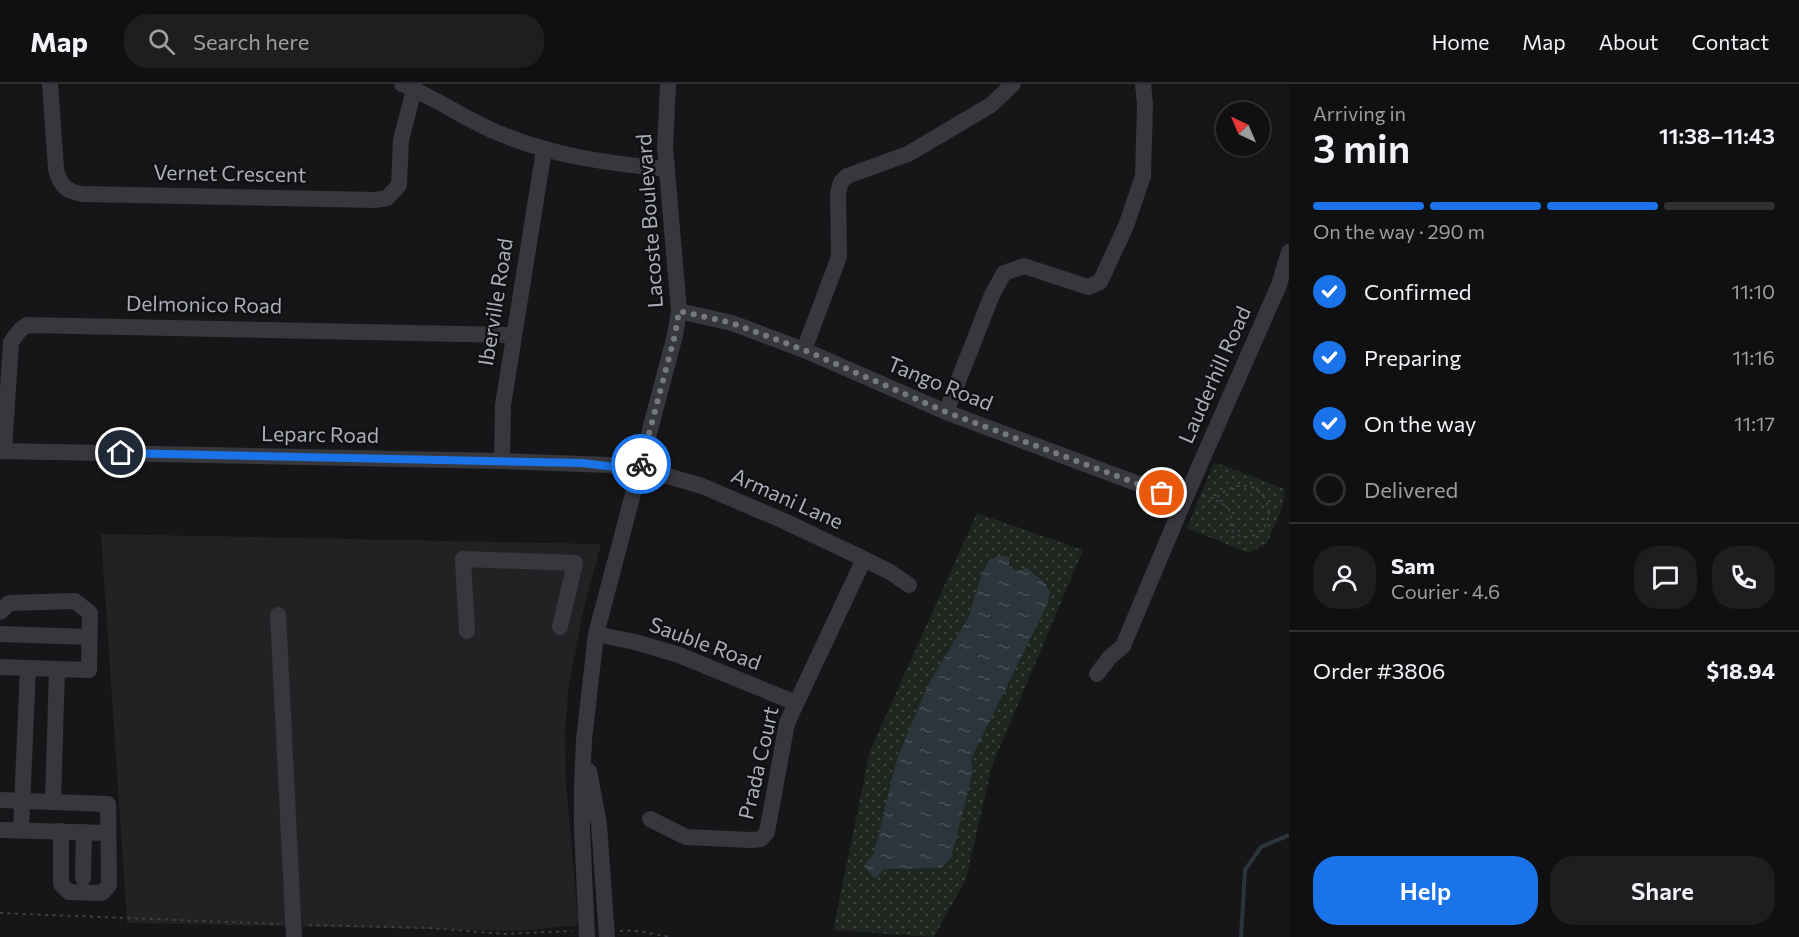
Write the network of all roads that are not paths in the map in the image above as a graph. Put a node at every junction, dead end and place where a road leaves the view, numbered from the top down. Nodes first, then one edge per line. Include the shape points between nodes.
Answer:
1 (50, 84) edge
2 (668, 84) edge
3 (1013, 84) edge
4 (1143, 84) edge
5 (408, 87) edge
6 (544, 150) junction
7 (666, 169) junction
8 (1289, 252) edge
9 (1284, 287) edge
10 (679, 311) junction
11 (513, 335) junction
12 (804, 350) junction
13 (946, 412) junction
14 (2, 451) edge
15 (502, 461) junction
16 (639, 470) junction
17 (1186, 496) junction
18 (864, 559) junction
19 (909, 585) dead end
20 (0, 612) edge
21 (278, 615) dead end
22 (560, 627) dead end
23 (466, 631) dead end
24 (0, 633) edge
25 (596, 634) junction
26 (89, 637) junction
27 (0, 667) edge
28 (28, 668) junction
29 (57, 669) junction
30 (1097, 674) dead end
31 (796, 703) junction
32 (584, 741) junction
33 (0, 800) edge
34 (21, 801) junction
35 (53, 801) junction
36 (650, 819) dead end
37 (0, 830) edge
38 (21, 830) junction
39 (61, 831) junction
40 (84, 832) junction
41 (108, 833) junction
42 (83, 878) dead end
43 (614, 934) edge
44 (294, 937) edge
45 (587, 937) edge

1 - 5 street, Vernet Crescent via 59,180 71,192 363,200 387,198 399,185
2 - 7 street, Lacoste Boulevard
3 - 12 street via 991,105 908,154 847,176 841,182 839,257
4 - 13 street via 1143,176 1126,226 1100,282 1088,287 1024,266 1004,273
5 - 6 street via 483,126
6 - 7 street via 614,164
6 - 11 street, Iberville Road
7 - 10 street, Lacoste Boulevard
8 - 9 street, Lauderhill Road
9 - 17 street, Lauderhill Road
10 - 12 street, Tango Road via 732,323
10 - 16 street, Lacoste Boulevard
11 - 14 street, Delmonico Road via 27,325 11,342
11 - 15 street, Iberville Road via 503,405
12 - 13 street, Tango Road
13 - 17 street, Tango Road
14 - 15 street, Leparc Road
15 - 16 street, Leparc Road via 601,464
16 - 18 street, Armani Lane via 702,486
16 - 25 street, Lacoste Boulevard
17 - 30 street, Lauderhill Road via 1123,646
18 - 19 street, Armani Lane
18 - 31 street, Prada Court
20 - 26 street via 9,603 75,601 90,614
21 - 44 street
22 - 23 street via 575,563 463,559
24 - 26 street
25 - 31 street, Sauble Road via 679,655
25 - 32 street, Lacoste Boulevard
26 - 29 street via 89,670
27 - 28 street
28 - 29 street
28 - 34 street
29 - 35 street
31 - 36 street, Prada Court via 787,723 770,823 761,839 686,837
32 - 43 street, Lacoste Boulevard
32 - 45 street, Lacoste Boulevard via 582,829
33 - 34 street
34 - 35 street
34 - 38 street
35 - 41 street via 108,804
37 - 38 street
38 - 39 street
39 - 40 street
39 - 41 street via 61,884 69,892 102,893 109,885
40 - 41 street
40 - 42 street

